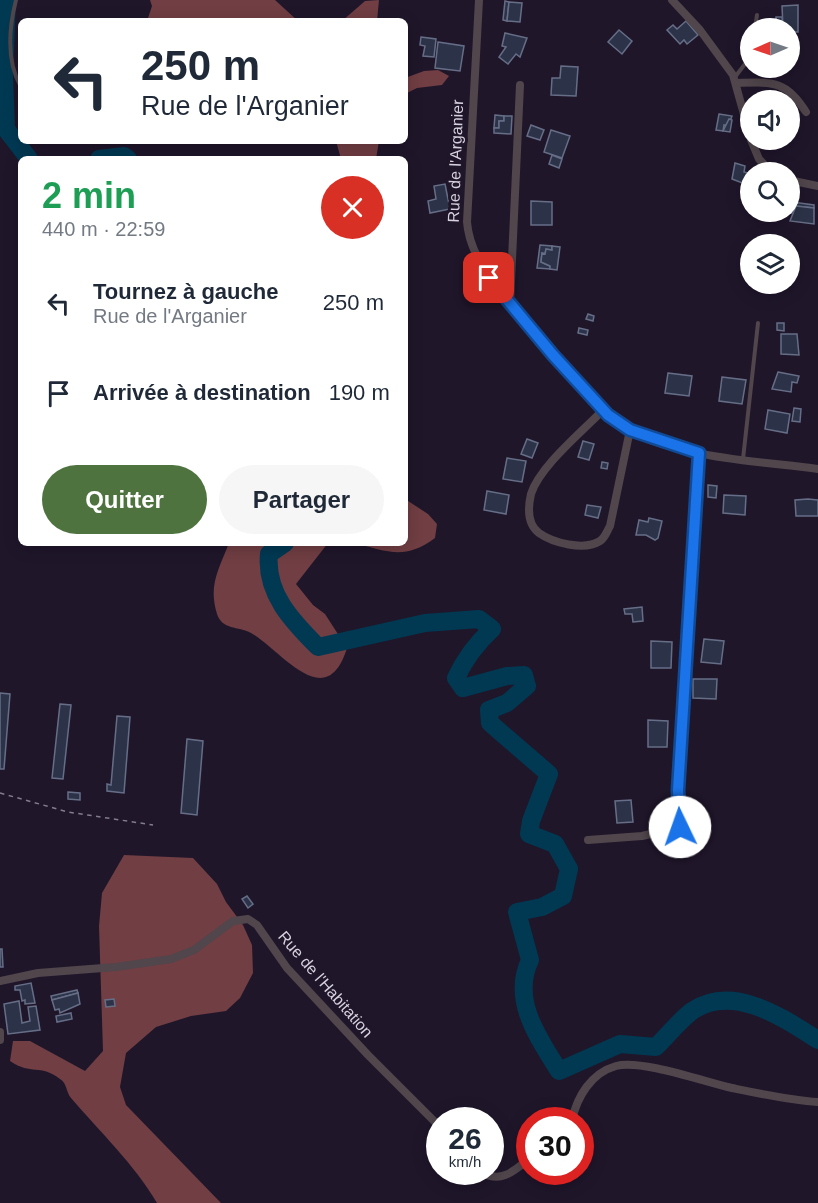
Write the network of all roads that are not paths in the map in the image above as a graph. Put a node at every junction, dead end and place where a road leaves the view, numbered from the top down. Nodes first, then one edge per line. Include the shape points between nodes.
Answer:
1 (16, 0) edge
2 (479, 0) edge
3 (672, 0) edge
4 (757, 15) dead end
5 (757, 18) edge
6 (740, 73) edge
7 (18, 80) edge
8 (736, 80) junction
9 (520, 85) dead end
10 (740, 95) edge
11 (806, 112) dead end
12 (800, 182) edge
13 (818, 186) edge
14 (510, 303) junction
15 (758, 323) dead end
16 (603, 410) junction
17 (630, 430) junction
18 (699, 453) junction
19 (743, 459) junction
20 (818, 469) edge
21 (588, 840) dead end
22 (0, 981) edge
23 (0, 1032) edge
24 (0, 1040) edge
25 (818, 1102) edge
26 (575, 1107) edge
27 (426, 1113) edge

1 - 7 lane via 11,50
2 - 14 street, Rue de l'Arganier via 468,232 489,278
3 - 8 street via 700,30
4 - 5 lane
6 - 8 lane
8 - 10 street
8 - 11 street via 781,85 793,92
9 - 14 street
12 - 13 street
14 - 16 street, Rue de l'Arganier
15 - 19 lane
16 - 17 street, Rue de l'Arganier
16 - 17 street via 546,469 532,492 530,519 538,532 573,546 588,546 602,540 610,526
17 - 18 street, Rue de l'Arganier
18 - 19 street, Rue de l'Arganier
18 - 21 street via 678,790 680,827 642,836
19 - 20 street, Rue de l'Arganier
22 - 27 street, Rue de l'Habitation via 52,971 171,959 194,950 232,921 248,919 287,968
23 - 24 street
25 - 26 street via 731,1088 629,1064 608,1069 584,1090

